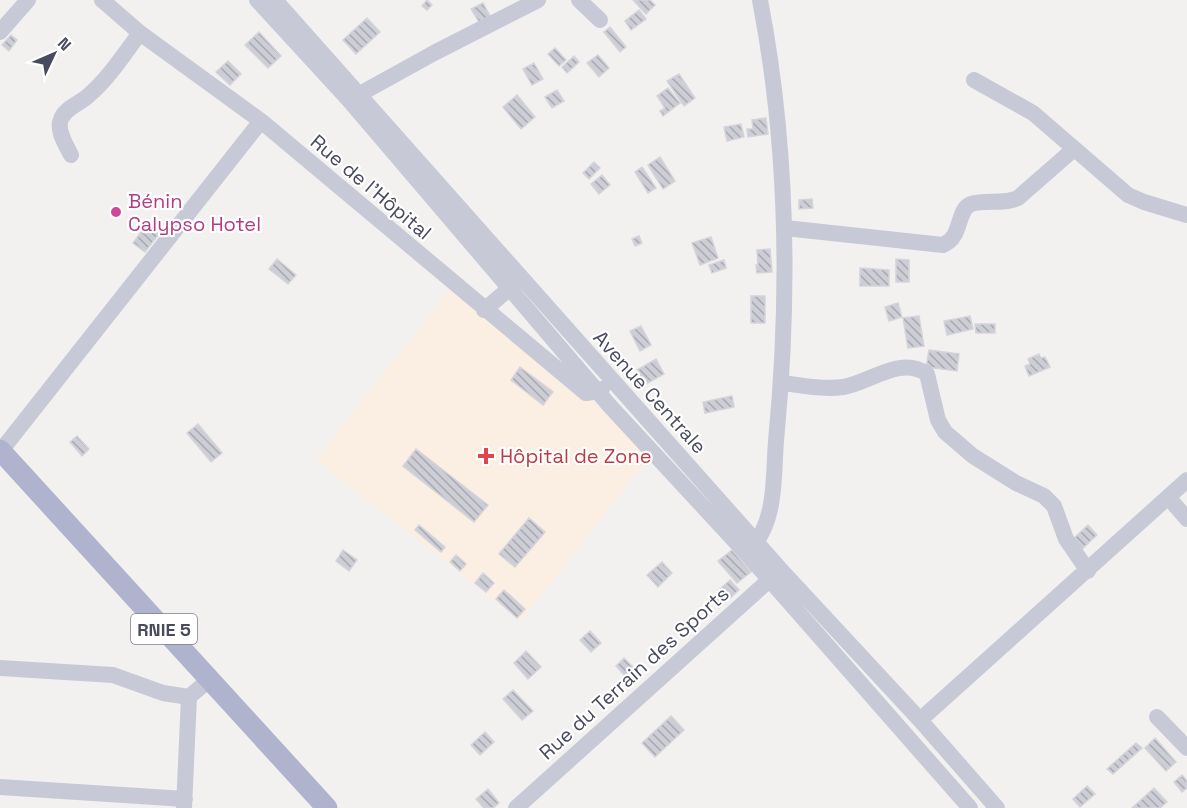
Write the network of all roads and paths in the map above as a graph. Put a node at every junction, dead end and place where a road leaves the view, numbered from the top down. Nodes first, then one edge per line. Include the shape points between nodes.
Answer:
1 (28, 0) edge
2 (102, 0) edge
3 (257, 0) edge
4 (275, 0) edge
5 (538, 0) edge
6 (579, 0) edge
7 (760, 0) edge
8 (600, 20) dead end
9 (0, 32) edge
10 (140, 33) junction
11 (974, 80) dead end
12 (353, 97) junction
13 (261, 121) junction
14 (1074, 149) junction
15 (71, 155) dead end
16 (1187, 215) edge
17 (785, 228) junction
18 (515, 283) junction
19 (484, 310) junction
20 (782, 382) junction
21 (605, 386) junction
22 (0, 451) edge
23 (1187, 480) edge
24 (1168, 496) junction
25 (1187, 519) edge
26 (751, 548) junction
27 (1088, 571) junction
28 (775, 575) junction
29 (0, 668) edge
30 (210, 679) junction
31 (189, 697) junction
32 (1157, 717) dead end
33 (920, 720) junction
34 (1187, 748) edge
35 (0, 787) edge
36 (184, 803) edge
37 (327, 808) edge
38 (516, 808) edge
39 (970, 808) edge
40 (998, 808) edge

1 - 9 street
2 - 10 street, Rue de l'Hôpital
3 - 12 street, Avenue Centrale
4 - 12 street, Avenue Centrale
5 - 12 street
6 - 8 street
7 - 17 street via 778,125
10 - 13 street, Rue de l'Hôpital
10 - 15 street via 88,97 61,119 60,131
11 - 14 street via 1033,113
12 - 18 street, Avenue Centrale
13 - 19 street, Rue de l'Hôpital
13 - 22 street
14 - 16 street via 1128,195
14 - 17 street via 1018,198 971,204 965,209 954,238 943,245
17 - 20 street
18 - 19 street
18 - 21 street, Avenue Centrale
19 - 21 street, Rue de l'Hôpital via 586,393
20 - 26 street via 769,517
20 - 27 street via 831,388 890,370 919,369 927,374 938,420 945,432 973,456 1044,496 1054,506 1066,539
21 - 26 street, Avenue Centrale
22 - 30 main road, RNIE 5
23 - 24 street
24 - 25 street
24 - 27 street
26 - 28 street, Avenue Centrale
27 - 33 street
28 - 33 street, Avenue Centrale
28 - 38 street, Rue du Terrain des Sports
28 - 39 street, Avenue Centrale
29 - 31 street via 113,675 163,693
30 - 31 street
30 - 37 main road, RNIE 5
31 - 36 street
32 - 34 street
33 - 40 street, Avenue Centrale
35 - 36 street

